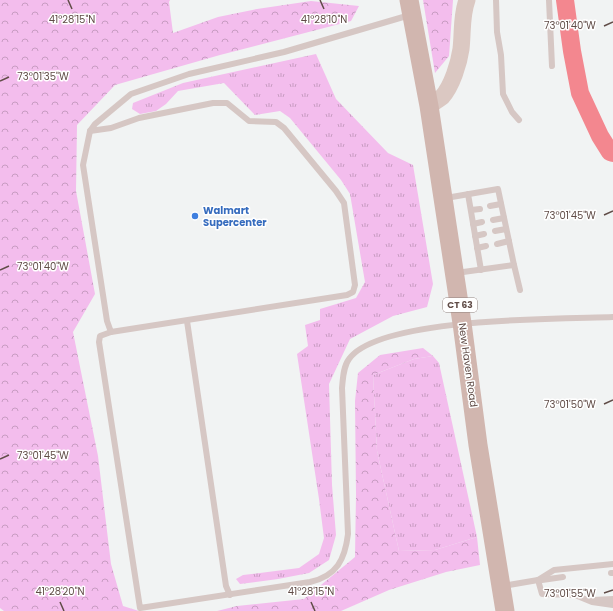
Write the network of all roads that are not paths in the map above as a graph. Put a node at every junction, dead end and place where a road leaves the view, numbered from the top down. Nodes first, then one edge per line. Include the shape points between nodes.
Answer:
1 (468, 0) edge
2 (496, 0) edge
3 (549, 0) edge
4 (410, 7) edge
5 (552, 66) dead end
6 (429, 106) junction
7 (519, 120) dead end
8 (90, 132) junction
9 (468, 194) junction
10 (443, 199) junction
11 (501, 204) junction
12 (490, 206) dead end
13 (480, 209) dead end
14 (471, 210) junction
15 (504, 218) junction
16 (493, 220) dead end
17 (482, 222) dead end
18 (473, 224) junction
19 (506, 229) junction
20 (495, 231) dead end
21 (484, 234) dead end
22 (475, 236) junction
23 (509, 242) junction
24 (497, 244) dead end
25 (486, 246) dead end
26 (477, 248) junction
27 (514, 265) junction
28 (481, 270) junction
29 (455, 274) junction
30 (520, 290) dead end
31 (613, 317) edge
32 (187, 321) junction
33 (462, 323) junction
34 (111, 332) junction
35 (613, 564) edge
36 (563, 577) dead end
37 (538, 580) junction
38 (501, 586) junction
39 (230, 595) junction
40 (613, 599) edge
41 (585, 600) junction
42 (613, 605) edge
43 (505, 611) edge

1 - 6 street via 465,6 461,49 452,82 442,96
2 - 7 lane via 496,24 505,100
3 - 5 lane
4 - 6 main road, New Haven Road / CT 63
4 - 8 lane via 284,52 189,74 131,94 94,124
6 - 10 main road, New Haven Road / CT 63
8 - 32 lane via 139,118 213,103 227,103 249,122 276,122 284,128 344,203 356,285 353,292
8 - 34 lane via 83,165 107,321
9 - 10 lane
9 - 11 lane via 498,189
9 - 14 lane
10 - 29 main road, New Haven Road / CT 63
11 - 12 lane
11 - 15 lane
13 - 14 lane
14 - 18 lane
15 - 16 lane
15 - 19 lane
17 - 18 lane
18 - 22 lane
19 - 20 lane
19 - 23 lane
21 - 22 lane
22 - 26 lane
23 - 24 lane
23 - 27 lane
25 - 26 lane
26 - 28 lane
27 - 28 lane
27 - 30 lane
28 - 29 lane
29 - 33 main road, New Haven Road / CT 63
31 - 33 lane
32 - 34 lane
32 - 39 lane via 226,586
33 - 38 main road, New Haven Road / CT 63 via 478,445
33 - 39 lane via 390,335 372,341 349,359 344,371 342,388 348,534 346,549 332,572 314,581
34 - 39 lane via 100,336 98,342 140,608
35 - 37 lane via 554,570
36 - 37 lane
37 - 38 lane
37 - 41 lane via 542,594 575,595
38 - 43 main road, New Haven Road / CT 63
40 - 41 lane
41 - 42 lane

